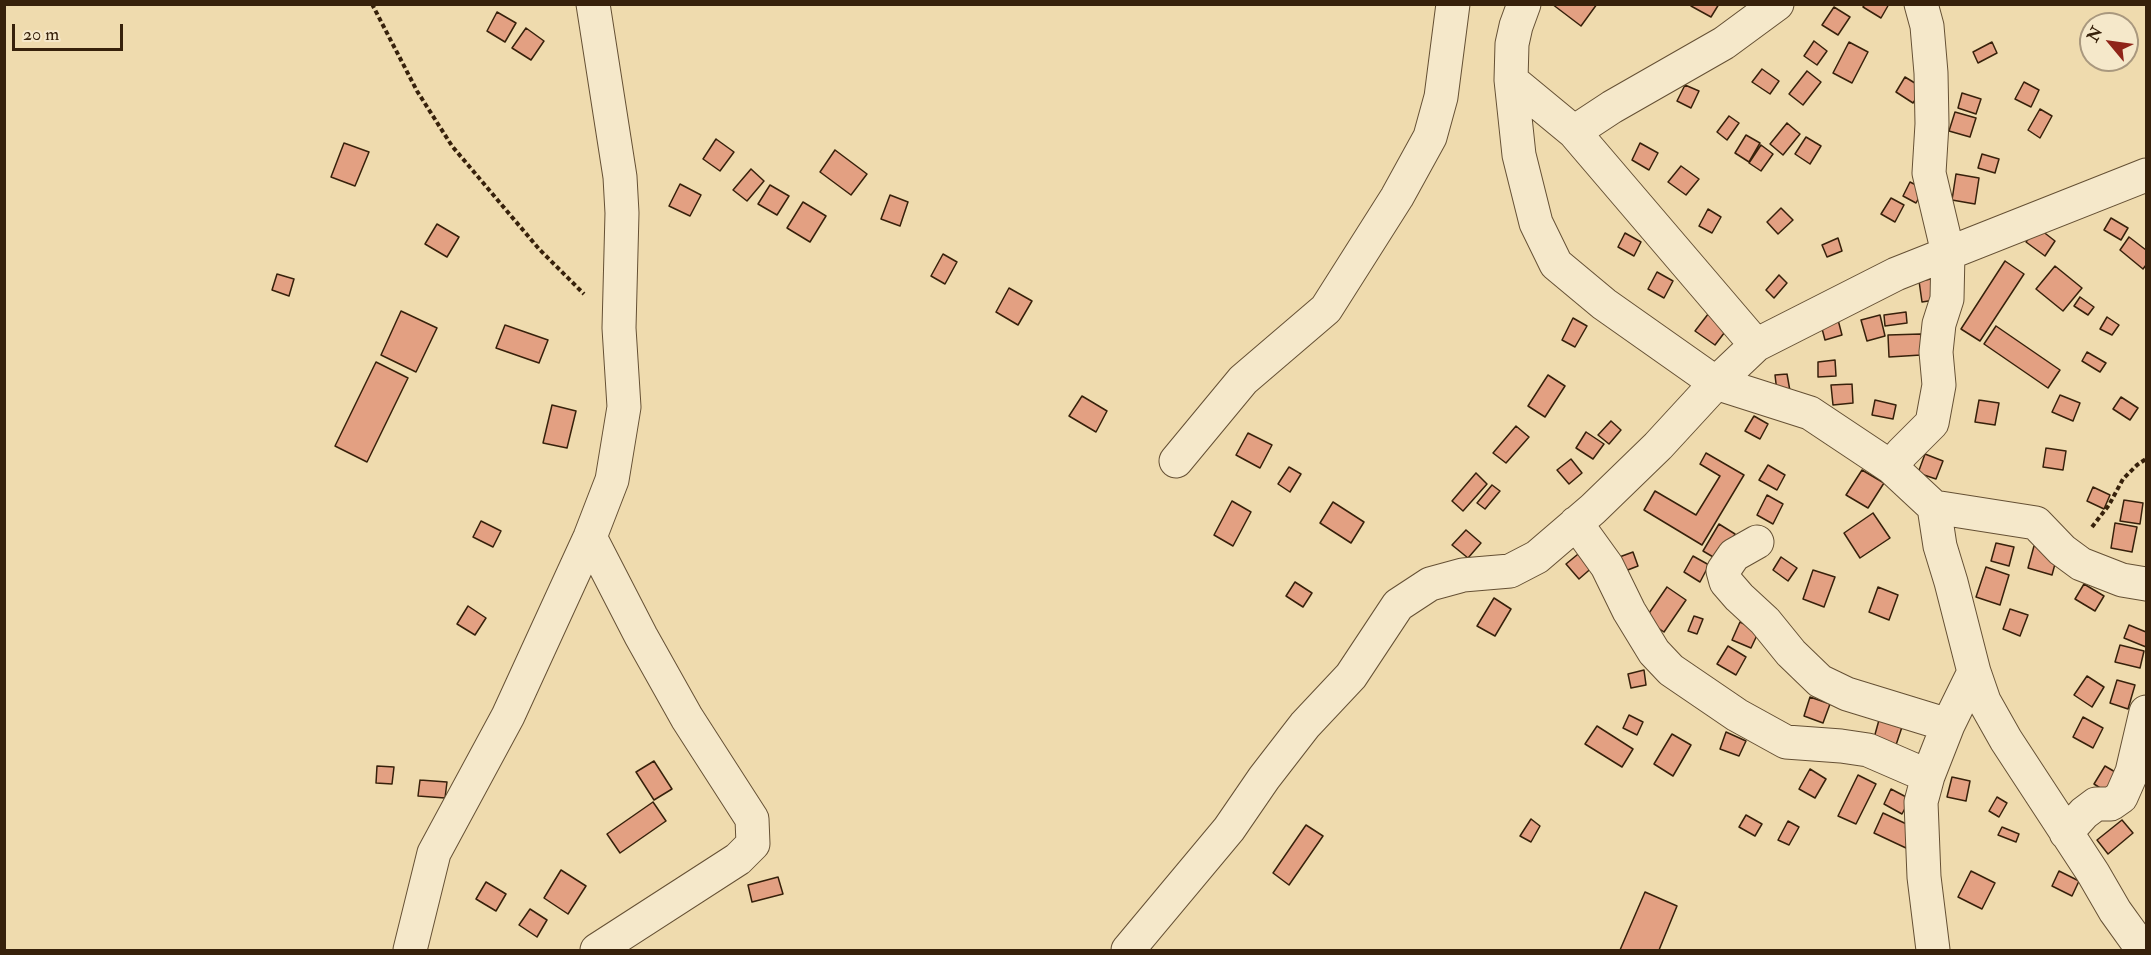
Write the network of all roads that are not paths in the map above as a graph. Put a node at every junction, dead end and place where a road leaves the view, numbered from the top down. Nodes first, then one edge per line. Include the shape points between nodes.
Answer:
1 (593, 4) edge
2 (1453, 4) edge
3 (1524, 4) edge
4 (1777, 4) edge
5 (1921, 4) edge
6 (1511, 80) junction
7 (1574, 132) junction
8 (2146, 175) edge
9 (1948, 253) junction
10 (1756, 345) junction
11 (1716, 383) junction
12 (1176, 461) dead end
13 (1891, 467) junction
14 (1934, 507) junction
15 (1576, 523) junction
16 (590, 537) junction
17 (1757, 542) dead end
18 (2146, 584) edge
19 (1974, 672) junction
20 (2146, 712) edge
21 (1948, 725) junction
22 (1928, 776) junction
23 (2066, 833) junction
24 (410, 951) edge
25 (597, 951) edge
26 (1128, 951) edge
27 (1934, 951) edge
28 (2143, 951) edge

1 - 16 street via 620,177 619,328 624,407 612,480
2 - 12 street via 1441,97 1433,127 1396,197 1326,309 1243,380
3 - 6 street via 1512,44
4 - 7 street via 1724,43
5 - 9 street via 1931,73 1929,173
6 - 7 street
6 - 11 street via 1519,155 1536,223 1556,264 1604,304
7 - 10 street
8 - 9 street
9 - 10 street via 1896,274
9 - 13 street via 1947,299 1936,352 1939,385 1932,423
10 - 11 street
11 - 13 street via 1810,413
11 - 15 street via 1658,446
13 - 14 street
14 - 18 street via 2036,523 2081,564 2122,580
14 - 19 street via 1940,546
15 - 22 street via 1607,566 1653,652 1671,670 1737,716 1786,741 1868,750
15 - 26 street via 1538,556 1510,571 1462,575 1430,584 1398,605 1351,676 1305,725 1229,828
16 - 24 street via 508,716 434,853
16 - 25 street via 687,718 752,819 753,843 738,859
17 - 21 street via 1734,555 1723,571 1726,582 1805,667 1820,681 1847,694
19 - 21 street
19 - 23 street via 1984,701 2006,740
20 - 23 street via 2132,772 2121,797 2110,804 2096,804
21 - 22 street
22 - 27 street via 1921,802 1924,877
23 - 28 street

